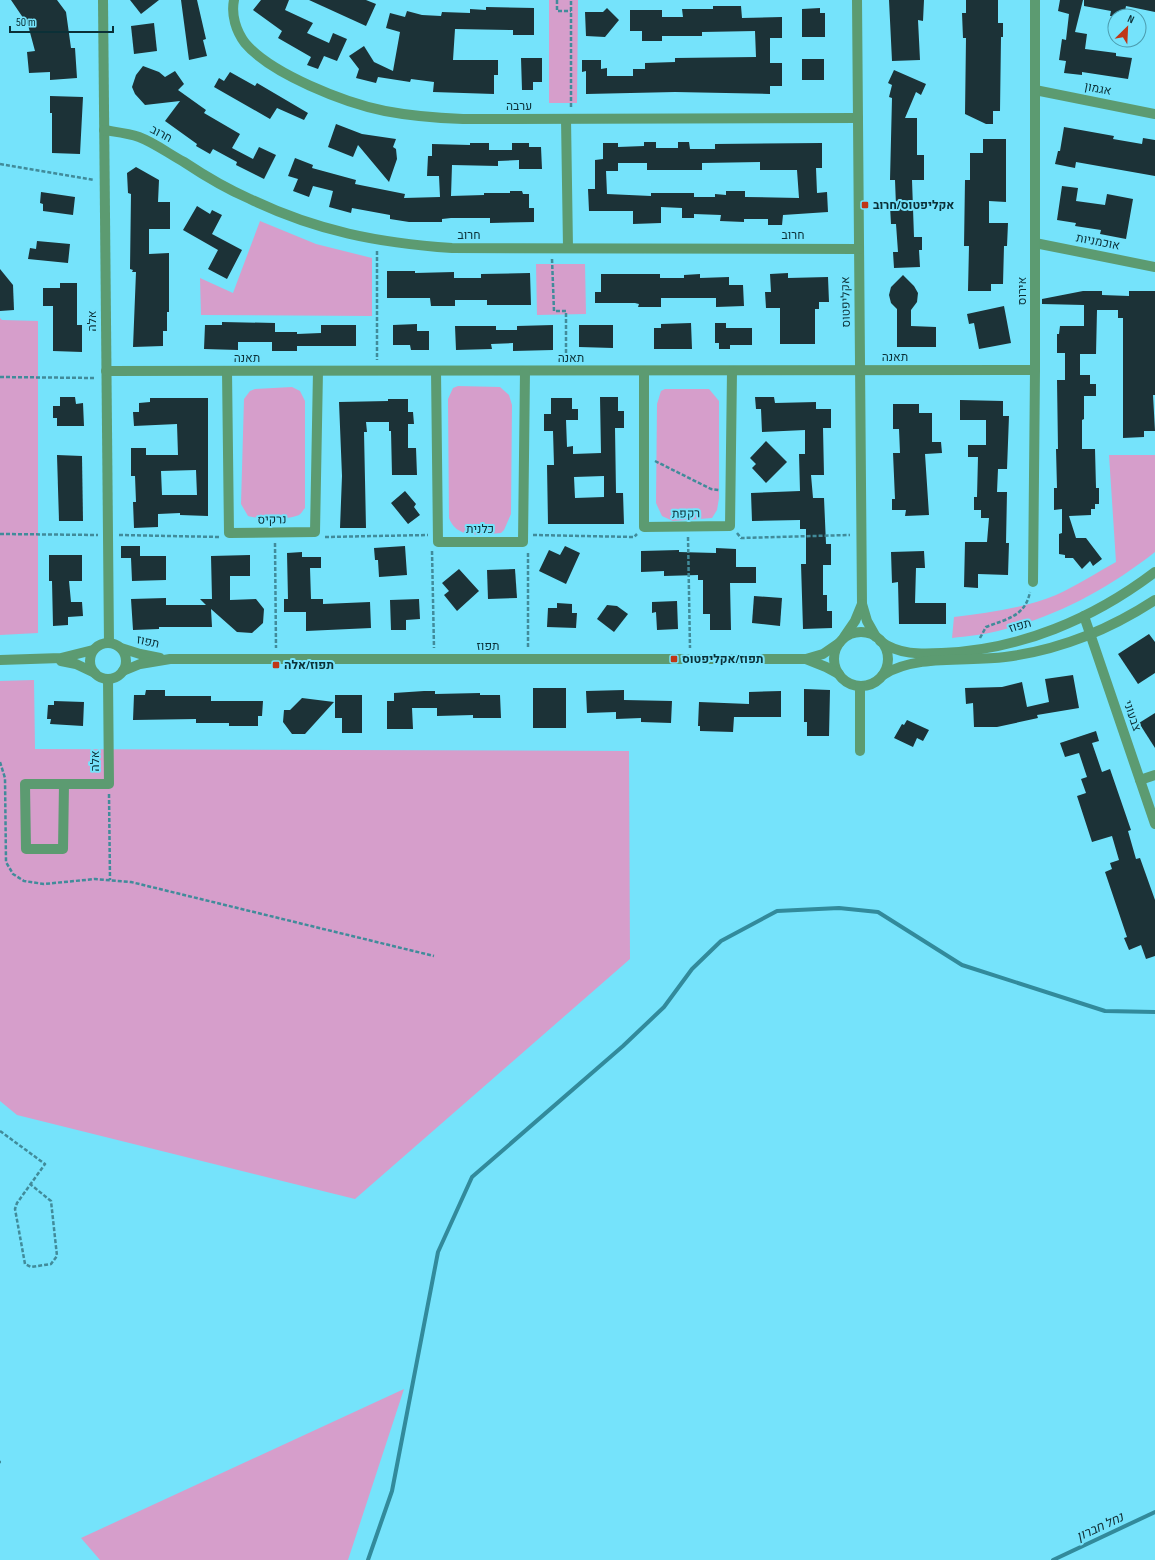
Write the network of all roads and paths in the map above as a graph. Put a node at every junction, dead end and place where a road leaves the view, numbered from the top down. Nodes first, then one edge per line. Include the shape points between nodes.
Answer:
1 (103, 0) edge
2 (234, 0) edge
3 (557, 0) edge
4 (571, 0) edge
5 (857, 0) edge
6 (1035, 0) edge
7 (571, 11) junction
8 (1035, 90) junction
9 (1155, 114) edge
10 (858, 118) junction
11 (568, 119) junction
12 (104, 130) junction
13 (0, 164) edge
14 (104, 181) junction
15 (376, 240) junction
16 (1036, 243) junction
17 (552, 248) junction
18 (568, 248) junction
19 (859, 248) junction
20 (1155, 267) edge
21 (860, 370) junction
22 (1035, 370) junction
23 (227, 371) junction
24 (318, 371) junction
25 (377, 371) junction
26 (436, 371) junction
27 (525, 371) junction
28 (566, 371) junction
29 (644, 371) junction
30 (732, 371) junction
31 (106, 375) junction
32 (0, 377) edge
33 (644, 455) junction
34 (730, 490) junction
35 (688, 526) junction
36 (730, 526) junction
37 (644, 527) junction
38 (315, 532) junction
39 (229, 533) junction
40 (275, 533) junction
41 (0, 534) edge
42 (108, 535) junction
43 (862, 535) junction
44 (523, 538) junction
45 (438, 539) junction
46 (1155, 572) edge
47 (1032, 582) joint
48 (1155, 600) edge
49 (862, 604) junction
50 (1084, 616) junction
51 (1091, 635) junction
52 (878, 639) junction
53 (108, 642) junction
54 (841, 642) junction
55 (121, 648) junction
56 (93, 650) junction
57 (976, 650) junction
58 (170, 659) junction
59 (276, 659) junction
60 (434, 659) junction
61 (528, 659) junction
62 (690, 659) junction
63 (806, 659) junction
64 (0, 660) edge
65 (49, 660) junction
66 (123, 671) junction
67 (95, 673) junction
68 (839, 674) junction
69 (883, 675) junction
70 (108, 679) junction
71 (860, 686) junction
72 (860, 751) dead end
73 (0, 762) edge
74 (1155, 775) edge
75 (1140, 780) junction
76 (64, 784) junction
77 (108, 784) junction
78 (1155, 824) edge
79 (110, 880) junction
80 (434, 956) dead end
81 (0, 1131) edge
82 (30, 1184) junction

1 - 12 street, אלה
2 - 11 street, ערבה via 234,18 238,30 244,42 254,52 291,76 337,97 384,110 435,118
3 - 7 path via 557,11
4 - 7 path
5 - 10 street, אקליפטוס
6 - 8 street, אירוס
7 - 11 path
8 - 9 street, אגמון
8 - 16 street, אירוס
10 - 11 street, ערבה
10 - 19 street, אקליפטוס
11 - 18 street
12 - 14 street, אלה
12 - 15 street, חרוב via 132,135 150,142 217,182 284,214 321,227
13 - 14 path
14 - 31 street, אלה
15 - 17 street, חרוב via 404,245 452,248
15 - 25 path
16 - 20 street, אוכמניות
16 - 22 street, אירוס
17 - 18 street, חרוב
17 - 28 path via 554,311 566,311
18 - 19 street, חרוב
19 - 21 street, אקליפטוס
21 - 22 street, תאנה
21 - 30 street, תאנה
21 - 43 street, אקליפטוס
22 - 47 street, אירוס
23 - 24 street, תאנה
23 - 31 street, תאנה
23 - 39 street
24 - 25 street, תאנה
24 - 38 street
25 - 26 street, תאנה
26 - 27 street, תאנה
26 - 45 street
27 - 28 street, תאנה
27 - 44 street
28 - 29 street, תאנה
29 - 30 street, תאנה
29 - 33 street
30 - 34 street
31 - 32 path
31 - 42 street, אלה
33 - 34 path via 711,489
33 - 37 street
34 - 36 street
35 - 36 street, רקפת
35 - 37 street, רקפת
35 - 62 path
36 - 43 path via 741,538
37 - 44 path via 634,537
38 - 40 street, נרקיס
38 - 45 path via 324,537
39 - 40 street, נרקיס
39 - 42 path via 222,537
40 - 59 path
41 - 42 path
42 - 53 street, אלה
43 - 49 street, אקליפטוס
44 - 45 street, כלנית
44 - 61 path via 530,553
45 - 60 path via 432,551
46 - 50 street, תפוז
47 - 57 path via 1029,598 1024,607 1013,618 986,627
48 - 51 street
49 - 52 street, אקליפטוס via 867,621
49 - 54 street, אקליפטוס via 855,621
50 - 51 street, צבעוני
50 - 57 street, תפוז via 1027,638
51 - 69 street via 1036,652 1004,657 922,662 899,667
51 - 75 street, צבעוני
52 - 54 street via 866,633 856,633
52 - 57 street, תפוז via 894,649 914,654
52 - 69 street via 887,654 887,665
53 - 55 street
53 - 56 street
54 - 63 street, תפוז via 823,654
54 - 68 street via 834,658
55 - 58 street, תפוז
55 - 66 street via 126,661
56 - 65 street
56 - 67 street via 90,660
58 - 59 street, תפוז
58 - 66 street, תפוז via 140,664
59 - 60 street, תפוז
60 - 61 street, תפוז
61 - 62 street, תפוז
62 - 63 street, תפוז
63 - 68 street, תפוז
64 - 65 street
65 - 67 street via 76,664
66 - 70 street via 115,678
67 - 70 street
68 - 71 street via 850,684
69 - 71 street via 875,682
70 - 77 street, אלה
71 - 72 street
73 - 79 path via 5,778 6,862 13,874 24,882 44,884
74 - 75 street
75 - 78 street, צבעוני
76 - 76 street, אלה via 25,784 26,848 64,849
76 - 77 street, אלה
77 - 79 path
79 - 80 path via 131,882
81 - 82 path via 45,1164
82 - 82 path via 51,1201 57,1256 51,1264 31,1267 25,1264 15,1209

